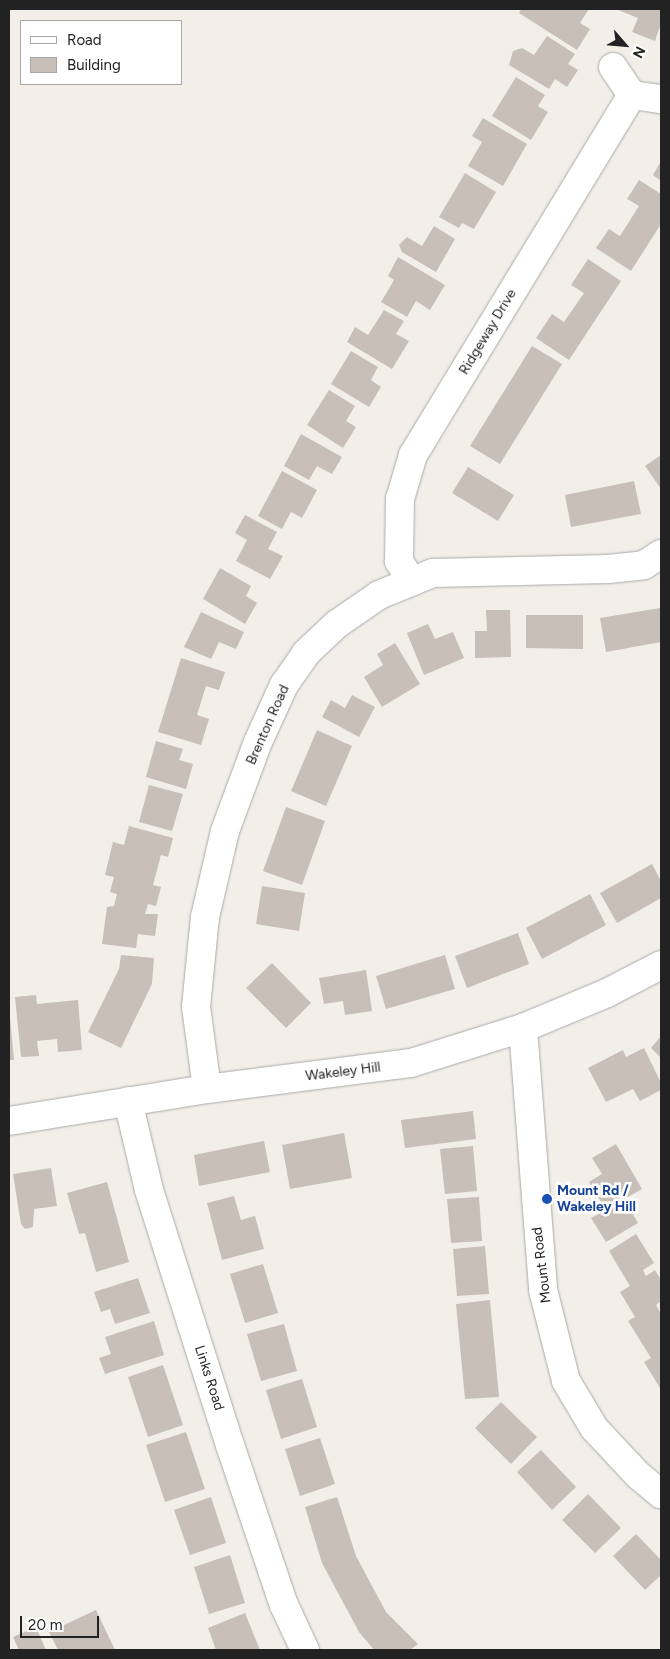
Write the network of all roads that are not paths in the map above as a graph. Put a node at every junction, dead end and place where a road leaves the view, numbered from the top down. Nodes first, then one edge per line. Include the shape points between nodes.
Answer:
1 (613, 67) dead end
2 (632, 95) junction
3 (661, 99) edge
4 (661, 554) edge
5 (412, 582) junction
6 (661, 964) edge
7 (523, 1028) junction
8 (207, 1089) junction
9 (128, 1101) junction
10 (9, 1121) edge
11 (661, 1494) edge
12 (305, 1650) edge

1 - 2 street
2 - 3 street
2 - 5 street, Ridgeway Drive via 413,455 400,499 399,561
4 - 5 street, Brenton Road via 644,565 608,569 448,571
5 - 8 street, Brenton Road via 379,595 337,624 306,653 284,685 258,742 226,831 205,917 196,1007
6 - 7 street, Wakeley Hill via 607,993
7 - 8 street, Wakeley Hill via 411,1063
7 - 11 street, Mount Road via 543,1290 566,1381 594,1428 638,1475
8 - 9 street, Wakeley Hill
9 - 10 street, Wakeley Hill
9 - 12 street, Links Road via 149,1190 230,1445 284,1605

